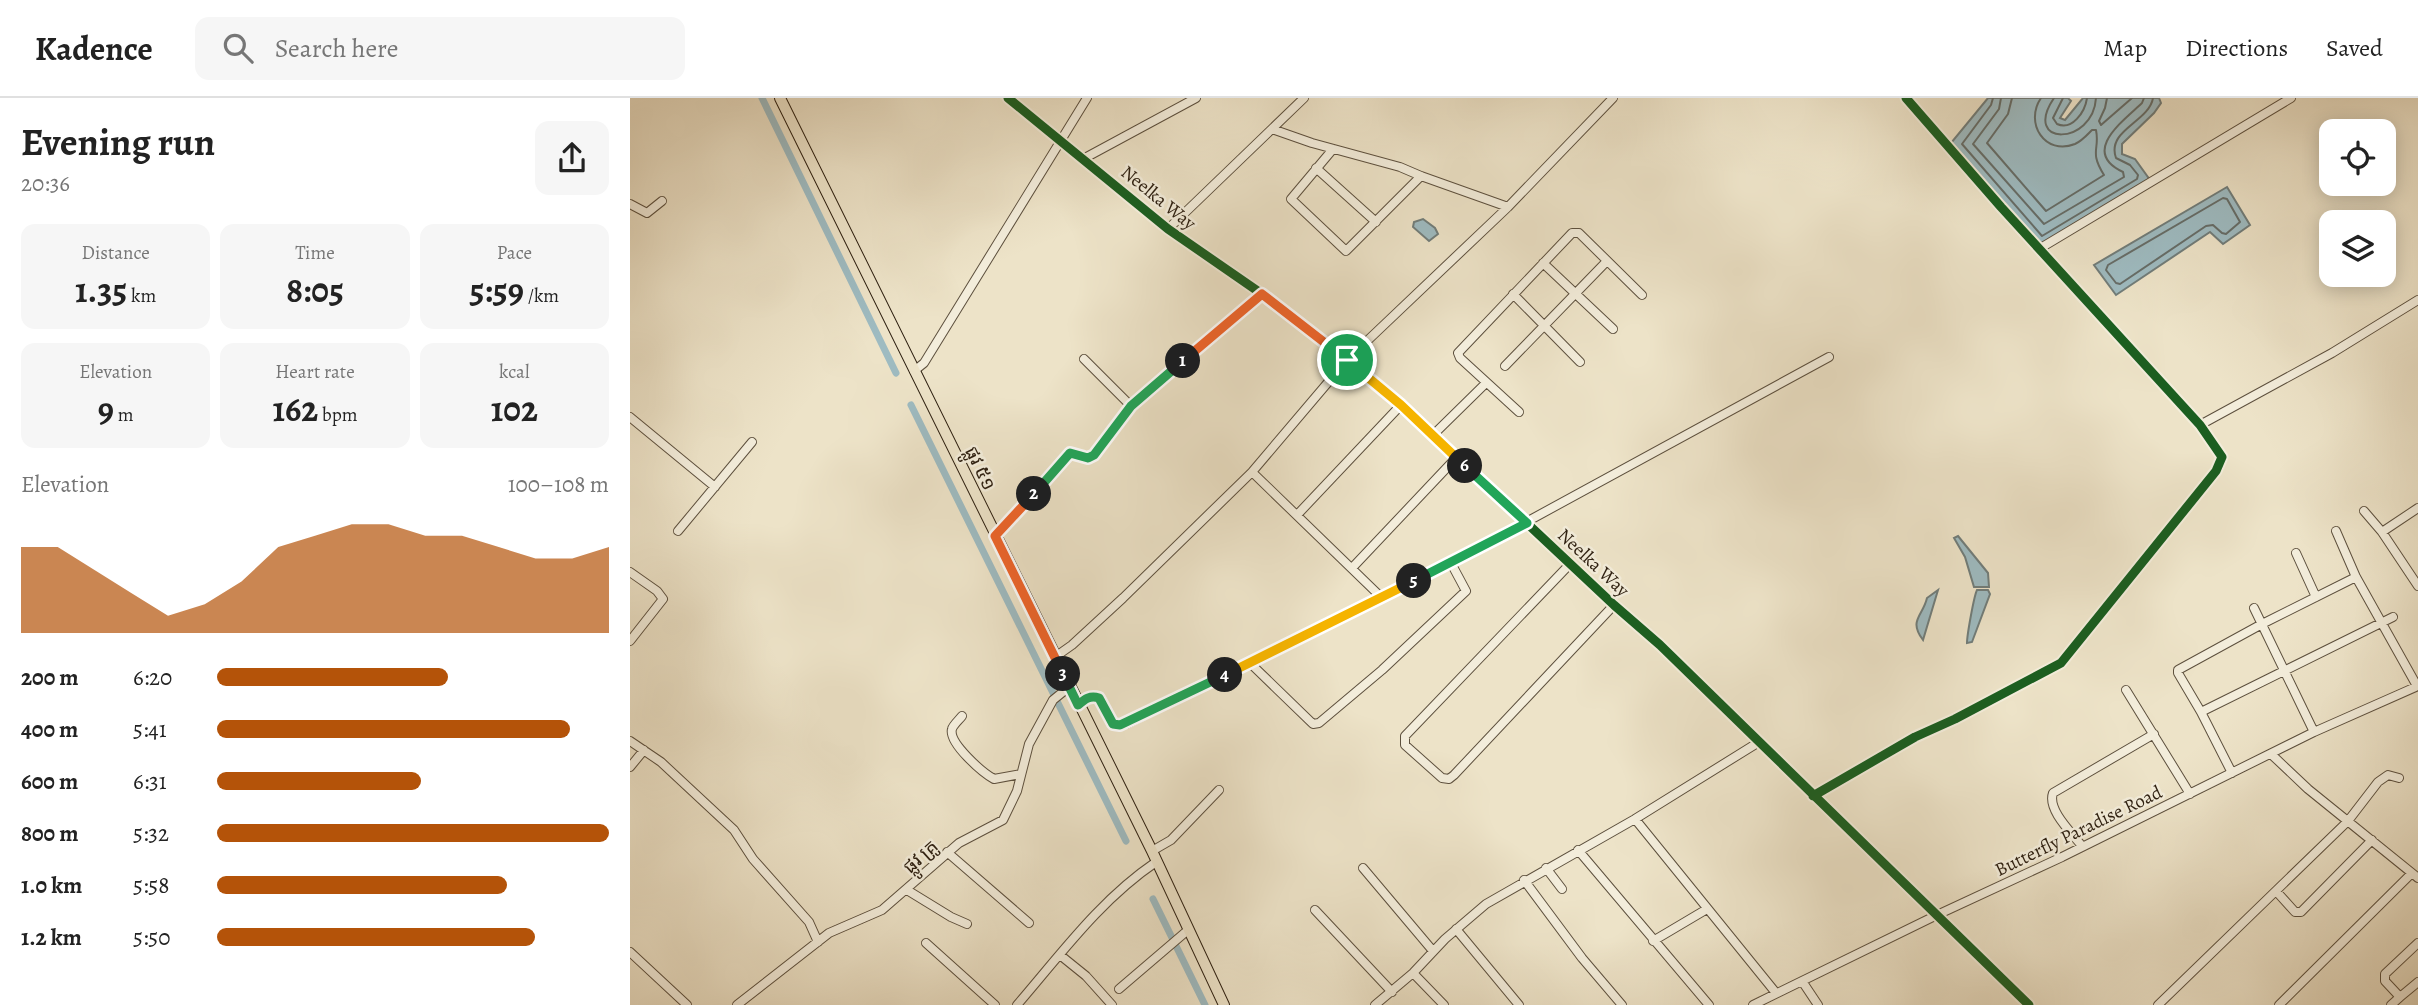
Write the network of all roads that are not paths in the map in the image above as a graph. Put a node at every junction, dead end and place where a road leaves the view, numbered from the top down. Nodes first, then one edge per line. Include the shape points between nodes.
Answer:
1 (780, 98) edge
2 (1008, 98) edge
3 (1087, 98) edge
4 (1196, 98) edge
5 (1304, 98) edge
6 (1613, 98) edge
7 (1906, 98) edge
8 (2291, 98) edge
9 (1272, 128) junction
10 (1061, 141) junction
11 (1333, 149) junction
12 (1083, 159) junction
13 (1316, 168) junction
14 (1421, 176) junction
15 (662, 201) dead end
16 (630, 204) edge
17 (1508, 207) junction
18 (1376, 222) junction
19 (1168, 229) junction
20 (2039, 249) junction
21 (1607, 261) junction
22 (1543, 263) junction
23 (1576, 293) junction
24 (1262, 294) junction
25 (1513, 294) junction
26 (1642, 295) dead end
27 (2418, 300) edge
28 (1543, 326) junction
29 (1613, 329) dead end
30 (1829, 357) dead end
31 (1084, 359) dead end
32 (1347, 360) junction
33 (1580, 362) dead end
34 (1505, 366) dead end
35 (914, 371) junction
36 (1486, 383) junction
37 (1401, 405) junction
38 (1131, 406) junction
39 (1519, 412) dead end
40 (630, 417) edge
41 (2200, 425) junction
42 (1433, 436) junction
43 (752, 442) dead end
44 (1456, 458) junction
45 (1252, 472) junction
46 (715, 487) junction
47 (2418, 508) edge
48 (2364, 511) dead end
49 (1297, 515) junction
50 (1527, 523) junction
51 (678, 531) dead end
52 (2336, 531) dead end
53 (2382, 532) junction
54 (995, 536) junction
55 (2296, 553) dead end
56 (1451, 563) junction
57 (1570, 564) junction
58 (1352, 568) junction
59 (631, 574) edge
60 (2356, 578) junction
61 (2418, 586) edge
62 (1381, 597) junction
63 (2316, 597) junction
64 (1614, 605) junction
65 (2254, 608) dead end
66 (2393, 617) dead end
67 (2262, 624) junction
68 (2381, 624) junction
69 (632, 635) edge
70 (1055, 657) junction
71 (1251, 663) junction
72 (2284, 671) junction
73 (2418, 686) edge
74 (1066, 688) junction
75 (2126, 690) dead end
76 (1078, 705) junction
77 (2201, 712) junction
78 (962, 716) dead end
79 (2314, 732) junction
80 (2154, 734) junction
81 (630, 741) edge
82 (1759, 742) junction
83 (644, 750) junction
84 (2271, 754) junction
85 (630, 767) edge
86 (2232, 773) junction
87 (1021, 774) junction
88 (2399, 778) dead end
89 (1219, 790) dead end
90 (2190, 794) junction
91 (1813, 796) junction
92 (1635, 819) junction
93 (2348, 821) junction
94 (2372, 840) junction
95 (2082, 846) junction
96 (1578, 850) junction
97 (1158, 851) junction
98 (947, 852) junction
99 (1363, 867) dead end
100 (1546, 868) junction
101 (2415, 875) edge
102 (1524, 880) junction
103 (1562, 889) dead end
104 (907, 890) junction
105 (2276, 891) junction
106 (1707, 909) junction
107 (1315, 910) dead end
108 (1937, 915) junction
109 (1029, 923) dead end
110 (967, 924) dead end
111 (1456, 929) junction
112 (1185, 932) junction
113 (1653, 941) junction
114 (818, 942) junction
115 (926, 943) dead end
116 (2418, 943) edge
117 (1433, 951) junction
118 (630, 952) edge
119 (1060, 955) junction
120 (1413, 974) junction
121 (1802, 981) junction
122 (2418, 982) edge
123 (1119, 989) dead end
124 (1392, 992) junction
125 (1776, 993) junction
126 (1106, 997) junction
127 (2022, 997) junction
128 (2400, 997) junction
129 (1386, 1002) edge
130 (687, 1005) edge
131 (737, 1005) edge
132 (996, 1005) edge
133 (1017, 1005) edge
134 (1098, 1005) edge
135 (1112, 1005) edge
136 (1224, 1005) edge
137 (1375, 1005) edge
138 (1444, 1005) edge
139 (1519, 1005) edge
140 (1622, 1005) edge
141 (1709, 1005) edge
142 (1753, 1005) edge
143 (1818, 1005) edge
144 (2013, 1005) edge
145 (2029, 1005) edge
146 (2158, 1005) edge
147 (2278, 1005) edge
148 (2391, 1005) edge

1 - 35 main road, ផ្លូវ ៥១
2 - 10 street, Neelka Way
3 - 10 street
4 - 12 street
5 - 9 street
6 - 17 street
7 - 20 street
8 - 20 street
9 - 11 street
9 - 19 street
10 - 12 street, Neelka Way
10 - 35 street via 924,363
11 - 13 street
11 - 14 street
12 - 19 street, Neelka Way
13 - 18 street
13 - 18 street via 1291,199 1342,250 1349,250
14 - 17 street
14 - 18 street
15 - 16 street via 647,213
17 - 32 street
19 - 24 street, Neelka Way
20 - 41 street
21 - 22 street via 1575,231
21 - 23 street
21 - 26 street
22 - 23 street
22 - 25 street
23 - 28 street
23 - 29 street
24 - 32 street, Neelka Way
24 - 38 street
25 - 28 street
25 - 36 street via 1458,352
27 - 41 street
28 - 33 street
28 - 34 street
30 - 50 street
31 - 38 street
32 - 37 street, Neelka Way
32 - 45 street
35 - 54 main road, ផ្លូវ ៥១
36 - 39 street
36 - 42 street
37 - 42 street, Neelka Way
37 - 49 street
38 - 54 street via 1094,455 1070,453
40 - 46 street
41 - 91 street via 2222,457 2220,465 2065,660
42 - 44 street, Neelka Way
43 - 46 street
44 - 50 street, Neelka Way
44 - 58 street
45 - 49 street
45 - 70 street via 1123,598
46 - 51 street
47 - 53 street
48 - 53 street
49 - 58 street
50 - 56 street
50 - 57 street, Neelka Way
52 - 60 street
53 - 61 street
54 - 70 main road, ផ្លូវ ៥១
55 - 63 street
56 - 62 street
56 - 71 street via 1466,591 1319,723 1313,724
57 - 64 street, Neelka Way
57 - 64 street via 1405,736 1405,745 1449,779
58 - 62 street
59 - 69 street via 663,599
60 - 63 street
60 - 68 street
62 - 71 street
63 - 67 street
64 - 82 street, Neelka Way
65 - 67 street
66 - 68 street
67 - 72 street
67 - 77 street via 2178,670
68 - 72 street
68 - 73 street
70 - 74 main road, ផ្លូវ ៥១
71 - 76 street via 1120,725 1113,724 1099,698
72 - 77 street
72 - 79 street
73 - 79 street, Butterfly Paradise Road
74 - 76 main road, ផ្លូវ ៥១
74 - 87 street, ផ្លូវ គ្រូ via 1053,700 1029,744
75 - 80 street
76 - 97 main road, ផ្លូវ ៥១
77 - 86 street
78 - 87 street via 952,735 966,754 994,779
79 - 84 street, Butterfly Paradise Road
80 - 90 street
80 - 95 street via 2053,793 2054,807
81 - 83 street
82 - 91 street, Neelka Way
82 - 92 street
83 - 85 street
83 - 114 street via 734,830 753,859 809,922
84 - 86 street, Butterfly Paradise Road
84 - 93 street
86 - 90 street, Butterfly Paradise Road
87 - 98 street, ផ្លូវ គ្រូ via 1003,820
88 - 93 street via 2384,776
89 - 97 street
90 - 95 street, Butterfly Paradise Road
91 - 108 street, Neelka Way
92 - 96 street
92 - 106 street
93 - 94 street
93 - 105 street
94 - 101 street
94 - 105 street via 2301,912 2295,912
95 - 108 street, Butterfly Paradise Road
96 - 100 street
96 - 113 street
97 - 112 main road, ផ្លូវ ៥១
97 - 119 street
98 - 104 street, ផ្លូវ គ្រូ
98 - 109 street
99 - 117 street
100 - 102 street
100 - 103 street
101 - 147 street
102 - 111 street
102 - 140 street
104 - 110 street
104 - 114 street, ផ្លូវ គ្រូ via 882,910 834,930
105 - 146 street
106 - 113 street
106 - 125 street
107 - 124 street
108 - 121 street, Butterfly Paradise Road
108 - 127 street, Neelka Way
111 - 117 street
111 - 139 street
112 - 123 street
112 - 136 main road, ផ្លូវ ៥១
113 - 141 street
114 - 131 street, ផ្លូវ គ្រូ
115 - 132 street
116 - 128 street via 2384,978
117 - 120 street
118 - 130 street
119 - 126 street
119 - 133 street
120 - 124 street
120 - 138 street
121 - 125 street, Butterfly Paradise Road
121 - 143 street
122 - 128 street
124 - 129 street
125 - 142 street, Butterfly Paradise Road
126 - 134 street
126 - 135 street
127 - 144 street
127 - 145 street, Neelka Way
128 - 148 street
129 - 137 street

